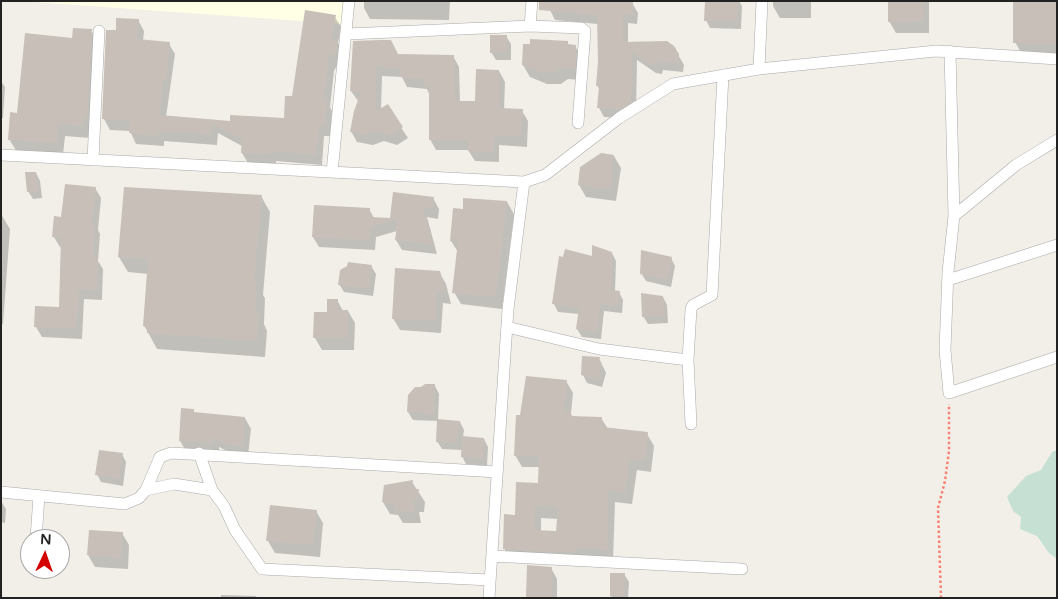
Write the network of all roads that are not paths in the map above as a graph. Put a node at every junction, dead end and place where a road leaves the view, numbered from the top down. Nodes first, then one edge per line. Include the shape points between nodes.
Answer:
1 (349, 1) edge
2 (532, 1) edge
3 (762, 1) edge
4 (530, 26) junction
5 (99, 31) dead end
6 (347, 34) junction
7 (950, 52) junction
8 (1057, 59) edge
9 (759, 69) junction
10 (723, 75) junction
11 (578, 123) dead end
12 (1057, 140) edge
13 (1, 155) edge
14 (93, 160) junction
15 (332, 172) junction
16 (524, 182) junction
17 (954, 216) junction
18 (1057, 245) edge
19 (948, 280) junction
20 (507, 327) junction
21 (1057, 357) edge
22 (688, 360) junction
23 (690, 424) dead end
24 (199, 454) junction
25 (497, 472) junction
26 (146, 490) junction
27 (212, 490) junction
28 (1, 492) edge
29 (39, 496) junction
30 (37, 529) edge
31 (492, 556) junction
32 (742, 569) dead end
33 (490, 580) junction
34 (489, 598) edge

1 - 6 street
2 - 4 street
3 - 9 street
4 - 6 street
4 - 11 street via 581,28 585,32
5 - 14 street
6 - 15 street
7 - 8 street
7 - 9 street via 936,50
7 - 17 street
9 - 10 street
10 - 16 street via 674,84 619,118 546,175
10 - 22 street via 712,295 691,309
12 - 17 street via 1016,165
13 - 14 street
14 - 15 street
15 - 16 street
16 - 20 street
17 - 19 street
18 - 19 street
19 - 21 street via 945,350 949,393
20 - 22 street via 599,349
20 - 25 street
22 - 23 street
24 - 25 street
24 - 26 street via 171,453 160,457
24 - 27 street
25 - 31 street
26 - 27 street via 174,484
26 - 29 street via 139,498 125,504
27 - 33 street via 262,569
28 - 29 street
29 - 30 street
31 - 32 street
31 - 33 street
33 - 34 street

